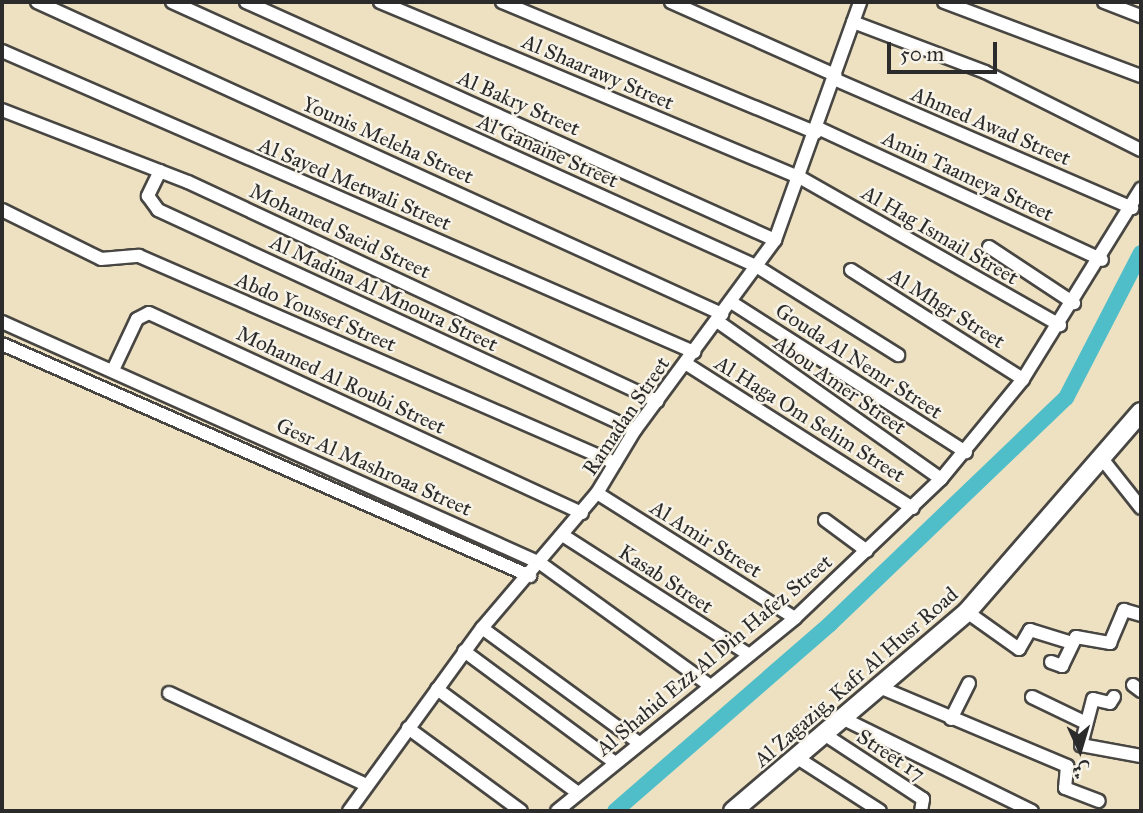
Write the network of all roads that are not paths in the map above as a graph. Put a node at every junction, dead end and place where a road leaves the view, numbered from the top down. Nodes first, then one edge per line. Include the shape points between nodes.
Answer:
1 (37, 2) edge
2 (172, 2) edge
3 (246, 2) edge
4 (380, 2) edge
5 (502, 2) edge
6 (671, 2) edge
7 (944, 2) edge
8 (1104, 2) edge
9 (856, 3) edge
10 (1141, 16) edge
11 (853, 22) junction
12 (2, 51) edge
13 (1141, 76) edge
14 (834, 77) junction
15 (2, 110) edge
16 (817, 130) junction
17 (1141, 150) edge
18 (160, 171) junction
19 (801, 178) junction
20 (1141, 189) edge
21 (1132, 208) junction
22 (2, 210) edge
23 (775, 240) junction
24 (989, 247) dead end
25 (1102, 260) junction
26 (756, 266) junction
27 (851, 270) dead end
28 (732, 302) junction
29 (1074, 303) junction
30 (719, 318) junction
31 (2, 322) edge
32 (1060, 325) junction
33 (2, 344) edge
34 (694, 352) junction
35 (898, 355) dead end
36 (685, 363) junction
37 (113, 370) junction
38 (1023, 379) junction
39 (657, 401) junction
40 (1141, 412) edge
41 (635, 430) junction
42 (966, 452) junction
43 (1103, 460) junction
44 (615, 463) junction
45 (941, 479) junction
46 (597, 493) junction
47 (913, 508) junction
48 (1141, 508) edge
49 (582, 513) junction
50 (825, 520) dead end
51 (564, 536) junction
52 (867, 551) junction
53 (540, 563) junction
54 (530, 576) junction
55 (967, 612) junction
56 (1141, 615) edge
57 (795, 618) junction
58 (482, 628) junction
59 (1072, 643) junction
60 (464, 651) junction
61 (748, 654) junction
62 (1051, 662) dead end
63 (969, 683) dead end
64 (708, 684) junction
65 (437, 689) junction
66 (884, 689) junction
67 (169, 693) dead end
68 (1032, 697) dead end
69 (1114, 697) dead end
70 (951, 719) junction
71 (846, 720) junction
72 (1086, 723) junction
73 (408, 728) junction
74 (827, 736) junction
75 (638, 742) junction
76 (1141, 756) edge
77 (799, 759) junction
78 (614, 762) junction
79 (366, 785) junction
80 (578, 793) junction
81 (1100, 801) dead end
82 (1010, 808) edge
83 (349, 811) edge
84 (521, 811) edge
85 (557, 811) edge
86 (733, 811) edge
87 (880, 811) edge
88 (921, 811) edge
89 (1032, 811) edge

1 - 30 street, Younis Meleha Street
2 - 26 street, Al Ganaine Street
3 - 23 street, Al Bakry Street
4 - 19 street, Al Shaarawy Street
5 - 16 street, Amin Taameya Street
6 - 14 street, Ahmed Awad Street
7 - 13 street
8 - 10 street
9 - 11 street, Ramadan Street
11 - 14 street, Ramadan Street
11 - 17 street via 985,72
12 - 34 street, Al Sayed Metwali Street
14 - 16 street, Ramadan Street
14 - 21 street, Ahmed Awad Street
15 - 18 street, Mohamed Saeid Street
16 - 19 street, Ramadan Street
16 - 25 street, Amin Taameya Street
18 - 39 street, Mohamed Saeid Street
18 - 41 street, Al Madina Al Mnoura Street via 148,197 158,210
19 - 23 street, Ramadan Street
19 - 32 street, Al Hag Ismail Street
20 - 21 street, Al Shahid Ezz Al Din Hafez Street
21 - 25 street, Al Shahid Ezz Al Din Hafez Street
22 - 44 street, Abdo Youssef Street via 101,259 139,256
23 - 26 street, Ramadan Street
24 - 29 street
25 - 29 street, Al Shahid Ezz Al Din Hafez Street
26 - 28 street, Ramadan Street
26 - 35 street, Al Ganaine Street
27 - 38 street, Al Mhgr Street
28 - 30 street, Ramadan Street
28 - 42 street, Gouda Al Nemr Street
29 - 32 street, Al Shahid Ezz Al Din Hafez Street
30 - 34 street, Ramadan Street
30 - 45 street, Abou Amer Street
31 - 37 street, Gesr Al Mashroaa Street
32 - 38 street, Al Shahid Ezz Al Din Hafez Street
33 - 54 street, Gesr Al Mashroaa Street
34 - 36 street, Ramadan Street
36 - 39 street, Ramadan Street
36 - 47 street, Al Haga Om Selim Street
37 - 49 street, Mohamed Al Roubi Street via 139,316 149,313
37 - 53 street, Gesr Al Mashroaa Street
38 - 42 street, Al Shahid Ezz Al Din Hafez Street
39 - 41 street, Ramadan Street
40 - 43 main road, Al Zagazig, Kafr Al Husr Road
41 - 44 street, Ramadan Street
42 - 45 street, Al Shahid Ezz Al Din Hafez Street
43 - 48 street
43 - 55 main road, Al Zagazig, Kafr Al Husr Road
44 - 46 street, Ramadan Street
45 - 47 street, Al Shahid Ezz Al Din Hafez Street
46 - 49 street, Ramadan Street
46 - 57 street, Al Amir Street
47 - 52 street, Al Shahid Ezz Al Din Hafez Street
49 - 51 street, Ramadan Street
50 - 52 street
51 - 53 street, Ramadan Street
51 - 61 street, Kasab Street
52 - 57 street, Al Shahid Ezz Al Din Hafez Street
53 - 54 street, Ramadan Street
53 - 64 street, Gesr Al Mashroaa Street
54 - 58 street, Ramadan Street
55 - 59 street via 1019,649 1030,630
55 - 66 main road, Al Zagazig, Kafr Al Husr Road
56 - 59 street via 1128,610 1119,615 1110,643 1078,636
57 - 61 street, Al Shahid Ezz Al Din Hafez Street
58 - 60 street, Ramadan Street
58 - 75 street
59 - 62 street via 1062,666
60 - 65 street, Ramadan Street
60 - 78 street
61 - 64 street, Al Shahid Ezz Al Din Hafez Street
63 - 70 street
64 - 75 street, Al Shahid Ezz Al Din Hafez Street
65 - 73 street, Ramadan Street
65 - 80 street
66 - 70 street
66 - 71 main road, Al Zagazig, Kafr Al Husr Road
67 - 79 street
68 - 72 street
69 - 72 street via 1110,703 1094,698
70 - 81 street via 1067,766 1065,788
71 - 74 main road, Al Zagazig, Kafr Al Husr Road
71 - 82 street
72 - 76 street via 1083,746
73 - 79 street, Ramadan Street
73 - 84 street
74 - 77 main road, Al Zagazig, Kafr Al Husr Road
74 - 88 street, Street 17 via 923,800
75 - 78 street, Al Shahid Ezz Al Din Hafez Street
77 - 86 main road, Al Zagazig, Kafr Al Husr Road
77 - 87 street
78 - 80 street, Al Shahid Ezz Al Din Hafez Street
79 - 83 street, Ramadan Street
80 - 85 street, Al Shahid Ezz Al Din Hafez Street
82 - 89 street

